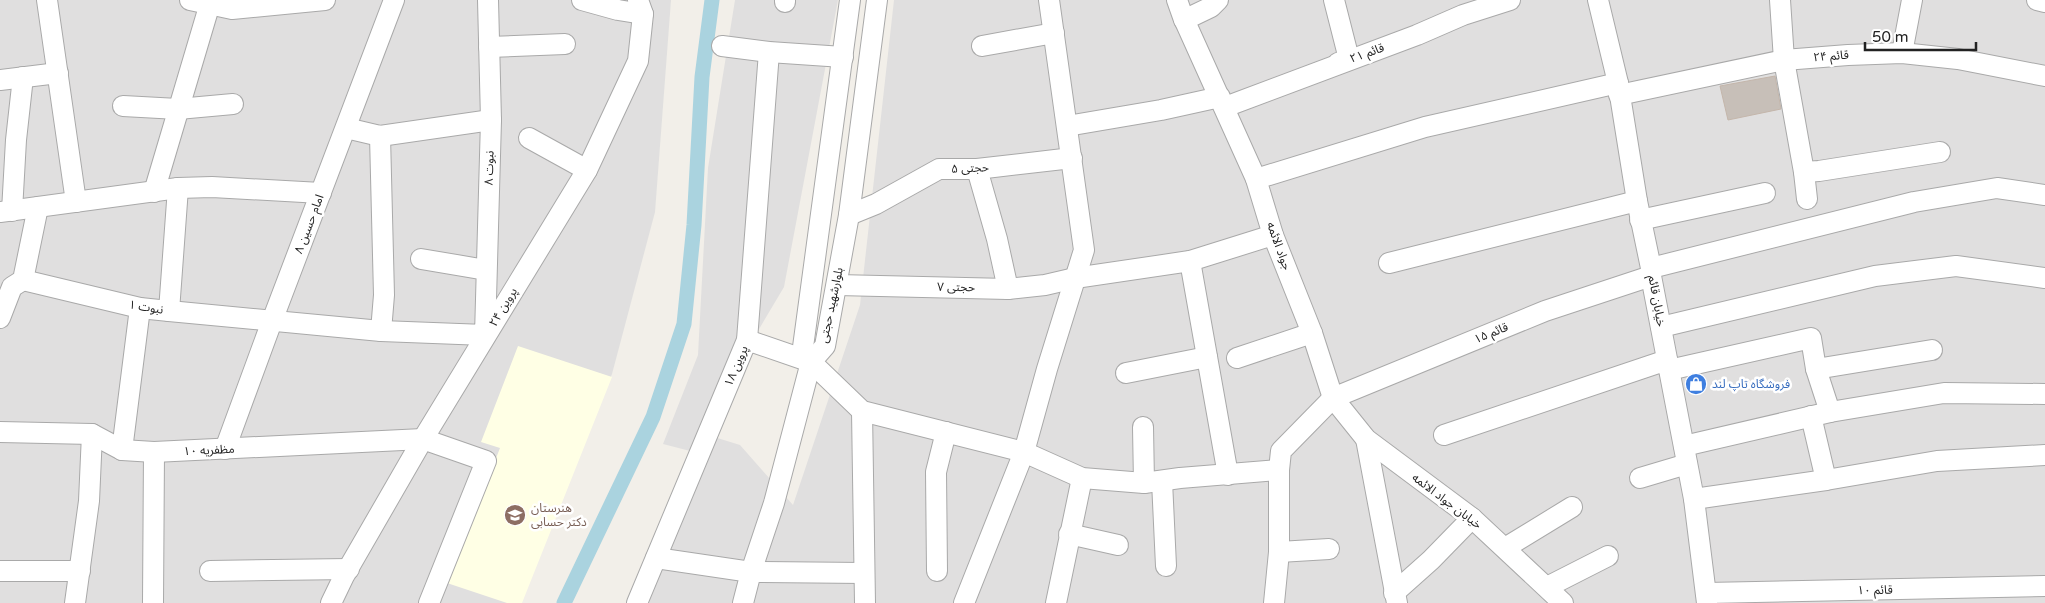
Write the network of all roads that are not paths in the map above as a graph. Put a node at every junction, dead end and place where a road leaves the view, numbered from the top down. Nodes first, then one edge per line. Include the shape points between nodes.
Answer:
1 (48, 0) edge
2 (190, 0) edge
3 (394, 0) edge
4 (488, 0) edge
5 (582, 0) edge
6 (850, 0) edge
7 (876, 0) edge
8 (1050, 0) edge
9 (1177, 0) edge
10 (1218, 0) edge
11 (1334, 0) edge
12 (1510, 0) edge
13 (1598, 0) edge
14 (1780, 0) edge
15 (1912, 0) edge
16 (2037, 0) edge
17 (318, 1) edge
18 (211, 2) edge
19 (2045, 2) edge
20 (640, 7) edge
21 (1184, 20) junction
22 (1054, 34) junction
23 (565, 44) dead end
24 (489, 46) junction
25 (722, 46) dead end
26 (982, 46) dead end
27 (769, 52) junction
28 (1902, 53) junction
29 (842, 57) junction
30 (1349, 59) junction
31 (1784, 60) junction
32 (58, 73) junction
33 (2045, 76) edge
34 (23, 78) junction
35 (0, 80) edge
36 (1618, 89) junction
37 (1222, 102) junction
38 (233, 104) dead end
39 (123, 106) dead end
40 (178, 109) junction
41 (491, 120) junction
42 (1067, 126) junction
43 (346, 128) junction
44 (380, 136) junction
45 (529, 138) dead end
46 (1940, 152) dead end
47 (1072, 158) junction
48 (977, 169) junction
49 (587, 170) junction
50 (1804, 172) junction
51 (1256, 179) junction
52 (178, 188) junction
53 (154, 192) junction
54 (321, 193) junction
55 (1765, 194) dead end
56 (2045, 195) edge
57 (1807, 199) dead end
58 (76, 202) junction
59 (38, 207) junction
60 (1639, 210) junction
61 (6, 212) edge
62 (849, 215) junction
63 (1273, 235) junction
64 (421, 259) dead end
65 (1190, 261) junction
66 (1389, 263) dead end
67 (486, 270) junction
68 (1651, 272) junction
69 (1075, 278) junction
70 (2045, 278) edge
71 (22, 280) junction
72 (836, 285) junction
73 (1008, 289) junction
74 (140, 308) junction
75 (169, 311) junction
76 (0, 318) edge
77 (272, 321) junction
78 (1661, 327) junction
79 (382, 331) junction
80 (1312, 333) junction
81 (486, 336) junction
82 (747, 340) junction
83 (1932, 350) dead end
84 (1207, 357) junction
85 (1237, 358) dead end
86 (811, 362) junction
87 (1668, 365) junction
88 (1816, 369) junction
89 (1126, 373) dead end
90 (2045, 394) edge
91 (1333, 398) junction
92 (862, 411) junction
93 (1820, 414) junction
94 (1143, 427) dead end
95 (0, 432) edge
96 (946, 432) junction
97 (92, 434) junction
98 (1444, 435) dead end
99 (423, 439) junction
100 (1366, 439) junction
101 (225, 449) junction
102 (122, 450) junction
103 (154, 452) junction
104 (1024, 452) junction
105 (1685, 455) junction
106 (2045, 455) edge
107 (1279, 470) junction
108 (1228, 475) junction
109 (1082, 478) junction
110 (1640, 478) dead end
111 (1826, 480) junction
112 (1153, 482) junction
113 (1694, 499) junction
114 (1572, 507) dead end
115 (1472, 518) junction
116 (1069, 534) junction
117 (1118, 545) dead end
118 (1506, 548) junction
119 (1328, 549) dead end
120 (1278, 552) junction
121 (1608, 556) dead end
122 (656, 558) junction
123 (1166, 566) dead end
124 (349, 569) junction
125 (0, 571) edge
126 (80, 571) junction
127 (210, 571) dead end
128 (937, 571) dead end
129 (751, 572) junction
130 (864, 573) junction
131 (2045, 586) edge
132 (1547, 587) junction
133 (1396, 598) edge
134 (1706, 598) edge
135 (75, 603) edge
136 (153, 603) edge
137 (332, 603) edge
138 (429, 603) edge
139 (637, 603) edge
140 (743, 603) edge
141 (865, 603) edge
142 (964, 603) edge
143 (1056, 603) edge
144 (1274, 603) edge
145 (1564, 603) edge

1 - 32 street
2 - 18 street
3 - 43 street, امام حسین ۸
4 - 24 street, نبوت ۸
5 - 20 street via 618,10
6 - 29 street, بلوارشهید حجتی
7 - 62 street, بلوارشهید حجتی
8 - 22 street
9 - 21 street, جواد الائمه
10 - 21 street
11 - 30 street
12 - 30 street, قائم ۲۱
13 - 36 street, خیابان قائم
14 - 31 street
15 - 28 street
16 - 19 street
17 - 18 street via 232,9
18 - 40 street
20 - 49 street, پروین ۲۴ via 638,61
21 - 37 street, جواد الائمه
22 - 26 street
22 - 42 street
23 - 24 street
24 - 41 street, نبوت ۸
25 - 27 street
27 - 29 street
27 - 82 street, پروین ۱۸
28 - 31 street, قائم ۲۴
28 - 33 street, قائم ۲۴ via 1958,59
29 - 86 street, بلوارشهید حجتی via 803,347
30 - 37 street, قائم ۲۱
31 - 36 street, قائم ۲۴
31 - 50 street
32 - 34 street
32 - 58 street
34 - 35 street
34 - 61 street
36 - 51 street, قائم ۲۴ via 1425,127
36 - 60 street, خیابان قائم
37 - 42 street, قائم ۲۱
37 - 51 street, جواد الائمه
38 - 40 street
39 - 40 street
40 - 53 street
41 - 44 street
41 - 67 street, نبوت ۸
42 - 47 street
43 - 44 street
43 - 54 street, امام حسین ۸
44 - 79 street
45 - 49 street
46 - 50 street
47 - 48 street, حجتی ۵
47 - 69 street via 1084,250
48 - 62 street, حجتی ۵ via 939,169
48 - 73 street
49 - 81 street, پروین ۲۴
50 - 57 street
51 - 63 street, جواد الائمه
52 - 53 street
52 - 54 street
52 - 75 street
53 - 58 street
54 - 77 street, امام حسین ۸
55 - 60 street
56 - 68 street, قائم ۱۵ via 1997,188 1914,202
58 - 59 street
59 - 61 street
59 - 71 street
60 - 66 street
60 - 68 street, خیابان قائم
62 - 72 street, بلوارشهید حجتی
63 - 65 street, حجتی ۷
63 - 80 street, جواد الائمه
64 - 67 street
65 - 69 street, حجتی ۷
65 - 84 street
67 - 81 street, نبوت ۸
68 - 78 street, خیابان قائم
68 - 91 street, قائم ۱۵ via 1545,311
69 - 73 street, حجتی ۷
69 - 104 street
70 - 78 street via 1956,266 1875,276
71 - 74 street, نبوت ۱
71 - 76 street via 12,287
72 - 73 street, حجتی ۷
72 - 86 street, بلوارشهید حجتی via 824,346
74 - 75 street, نبوت ۱
74 - 102 street
75 - 77 street, نبوت ۱
77 - 79 street, نبوت ۱
77 - 101 street, امام حسین ۸
78 - 87 street, خیابان قائم
79 - 81 street, نبوت ۱
80 - 85 street
80 - 91 street, جواد الائمه
81 - 99 street, پروین ۲۴
82 - 86 street
82 - 122 street, پروین ۱۸
83 - 88 street
84 - 89 street
84 - 108 street
86 - 92 street
86 - 129 street via 774,503
87 - 88 street via 1811,338
87 - 98 street
87 - 105 street, خیابان قائم
88 - 93 street
90 - 93 street via 1944,393
91 - 100 street, خیابان جواد الائمه
91 - 107 street via 1281,451
92 - 96 street
92 - 130 street
93 - 105 street
93 - 111 street
94 - 112 street
95 - 97 street, مظفریه ۱۰
96 - 104 street
96 - 128 street via 936,472
97 - 102 street, مظفریه ۱۰
97 - 126 street via 90,502
99 - 101 street, مظفریه ۱۰
99 - 124 street, پروین ۲۴
99 - 138 street via 486,461
100 - 115 street, خیابان جواد الائمه
100 - 133 street
101 - 103 street, مظفریه ۱۰
102 - 103 street, مظفریه ۱۰
103 - 136 street
104 - 109 street
104 - 142 street
105 - 110 street
105 - 113 street, خیابان قائم
106 - 111 street via 1937,460
107 - 108 street
107 - 120 street
108 - 112 street
109 - 112 street
109 - 116 street
111 - 113 street
112 - 123 street
113 - 134 street, خیابان قائم
114 - 118 street
115 - 118 street, خیابان جواد الائمه
115 - 133 street
116 - 117 street
116 - 143 street
118 - 132 street, خیابان جواد الائمه
119 - 120 street
120 - 144 street
121 - 132 street
122 - 129 street
122 - 139 street, پروین ۱۸
124 - 127 street
124 - 137 street, پروین ۲۴
125 - 126 street
126 - 135 street
129 - 130 street
129 - 140 street
130 - 141 street
131 - 134 street, قائم ۱۰
132 - 145 street, خیابان جواد الائمه

